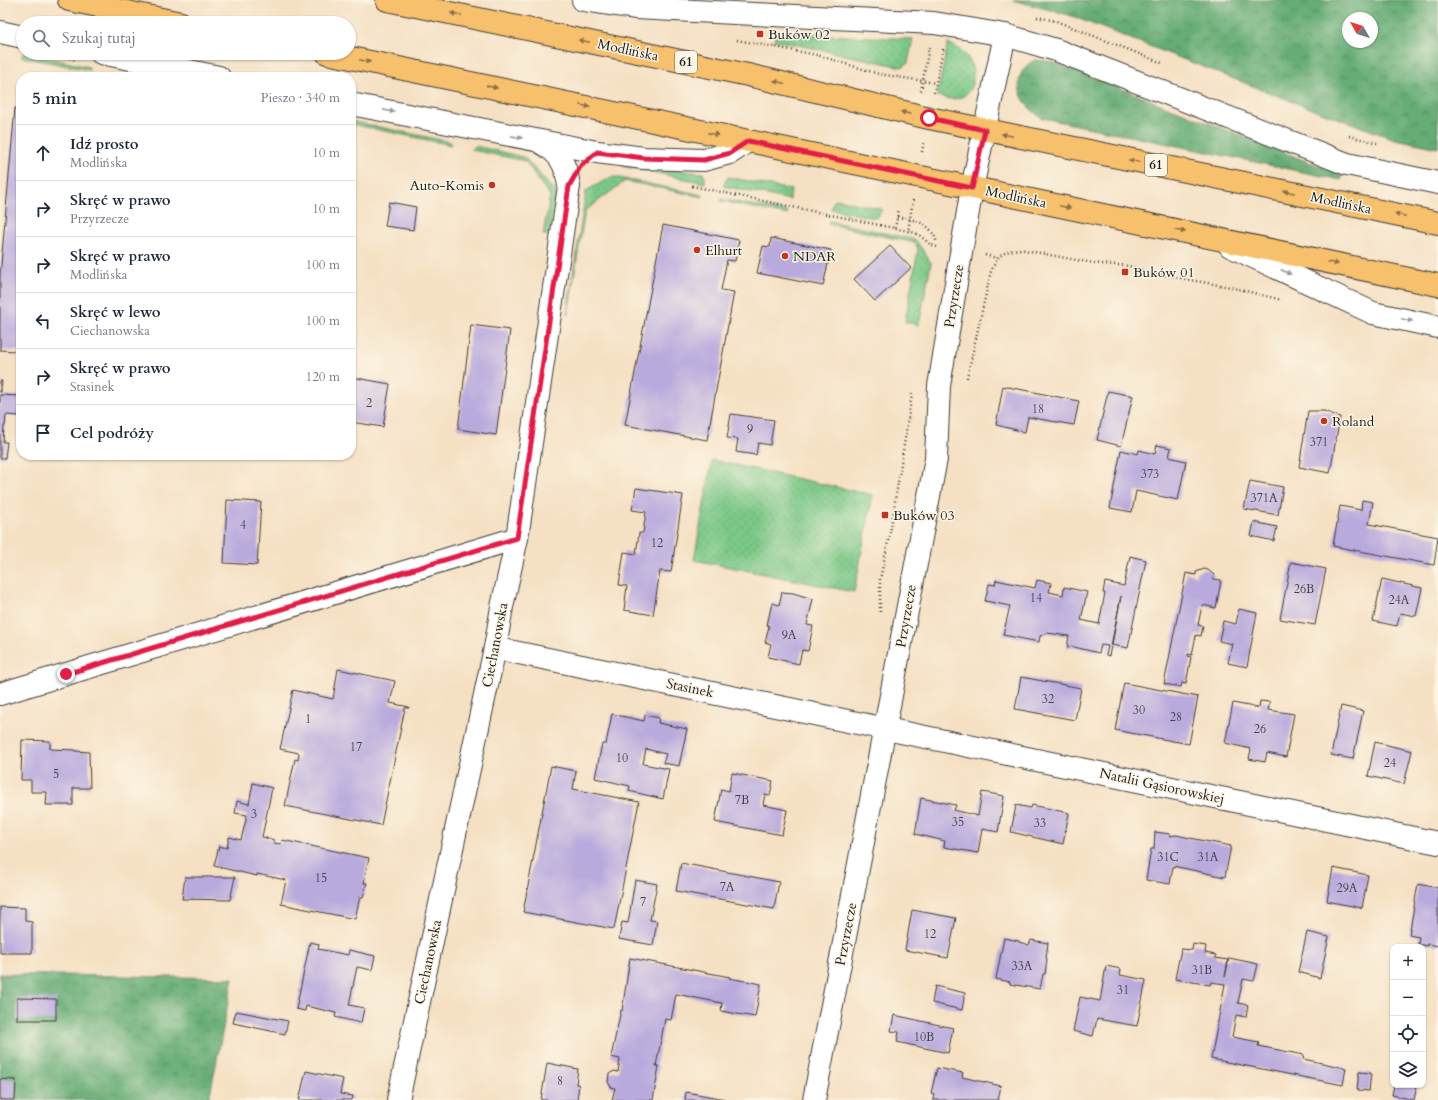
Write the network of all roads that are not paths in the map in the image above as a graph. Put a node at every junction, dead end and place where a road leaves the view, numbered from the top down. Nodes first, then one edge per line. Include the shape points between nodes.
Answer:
1 (69, 0) edge
2 (387, 0) edge
3 (583, 0) edge
4 (147, 16) edge
5 (0, 32) edge
6 (16, 35) edge
7 (1005, 35) junction
8 (356, 59) edge
9 (135, 60) edge
10 (194, 72) edge
11 (356, 105) edge
12 (985, 130) junction
13 (748, 141) junction
14 (540, 142) junction
15 (597, 152) junction
16 (1438, 183) edge
17 (569, 186) junction
18 (972, 188) junction
19 (1438, 223) edge
20 (1213, 238) junction
21 (1438, 285) edge
22 (1438, 327) edge
23 (517, 538) junction
24 (495, 648) junction
25 (0, 694) edge
26 (886, 729) junction
27 (1438, 843) edge
28 (398, 1100) edge
29 (814, 1100) edge

1 - 4 main road
12 -> 2 main road, Modlińska / 61 via 748,75
3 - 7 street via 635,8 934,23
5 - 6 street
7 - 12 street
7 - 16 street via 1056,50 1347,164
8 -> 13 main road, Modlińska
9 - 10 street
11 -> 14 street
12 - 18 street, Przyrzecze
19 -> 12 main road, Modlińska / 61
13 - 15 street via 730,153 704,160 644,158
13 - 18 main road, Modlińska
14 - 15 street
14 - 17 street, Ciechanowska via 562,161 567,171
15 - 17 street, Ciechanowska via 580,167
17 - 23 street, Ciechanowska
18 -> 20 main road, Modlińska
18 - 26 street, Przyrzecze via 939,386 936,459
20 -> 21 main road, Modlińska
20 -> 22 street, Modlińska via 1373,313
23 - 24 street, Ciechanowska
23 - 25 street
24 - 26 street, Stasinek
24 - 28 street, Ciechanowska
26 - 27 street, Natalii Gąsiorowskiej
26 - 29 street, Przyrzecze

